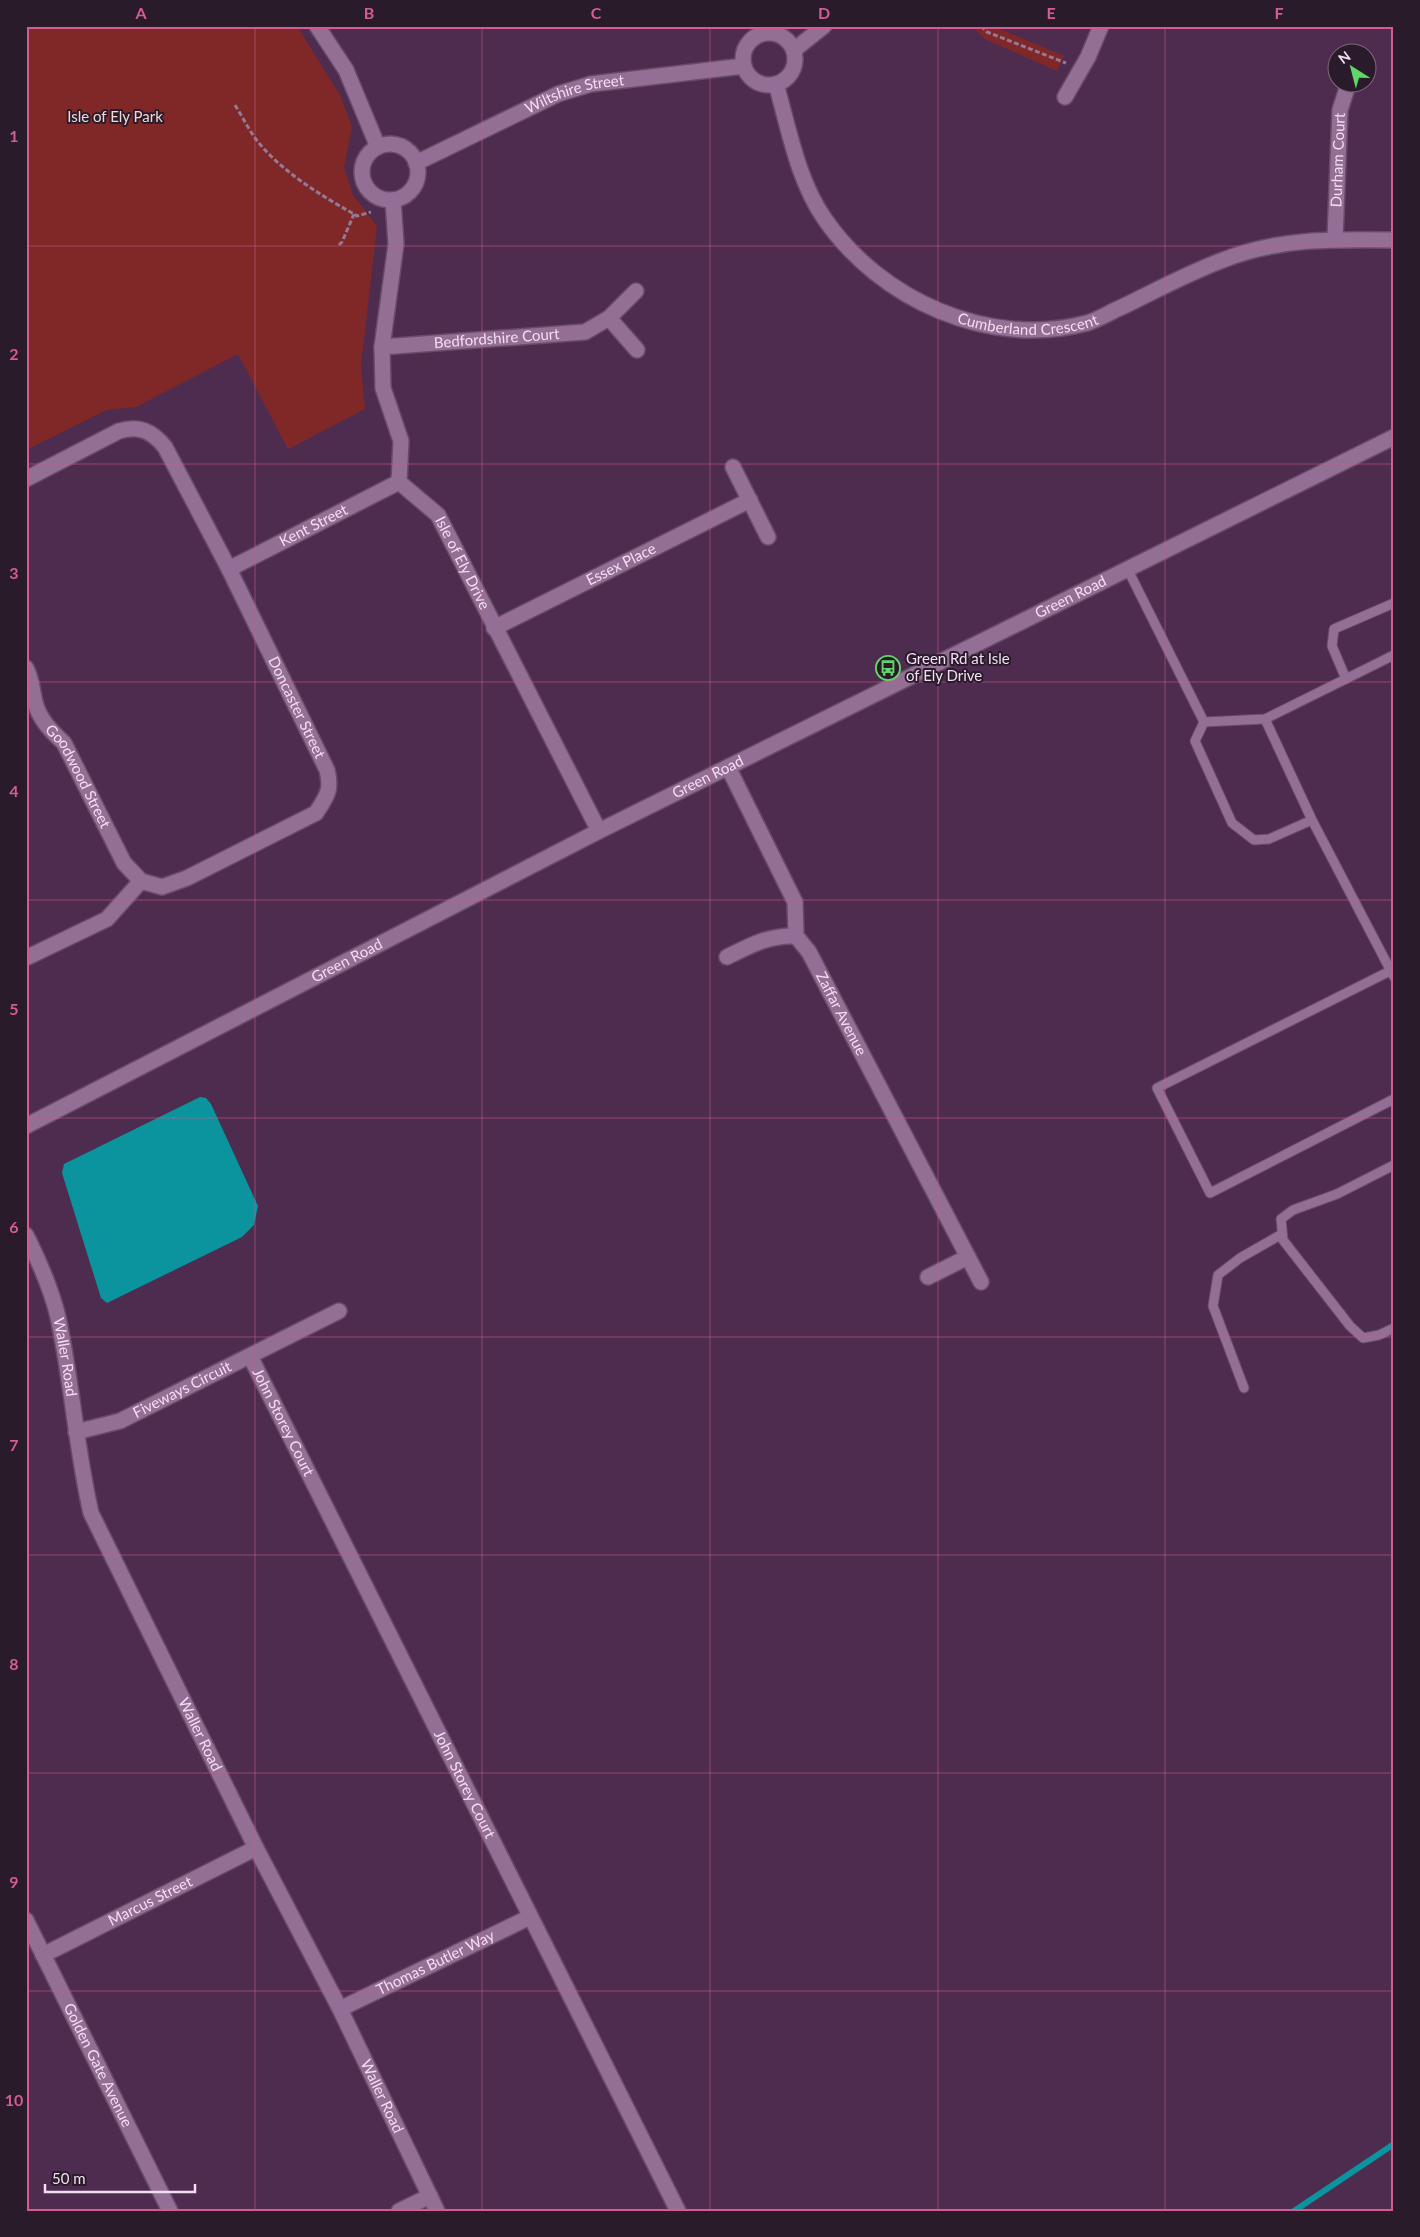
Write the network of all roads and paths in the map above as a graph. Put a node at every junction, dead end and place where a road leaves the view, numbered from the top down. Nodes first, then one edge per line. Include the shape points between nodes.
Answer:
1 (317, 26) edge
2 (824, 26) edge
3 (982, 26) edge
4 (1101, 26) edge
5 (794, 50) junction
6 (744, 66) junction
7 (1081, 69) junction
8 (776, 84) junction
9 (1346, 92) edge
10 (1065, 97) dead end
11 (235, 105) dead end
12 (378, 147) junction
13 (416, 163) junction
14 (393, 200) junction
15 (371, 212) dead end
16 (354, 214) junction
17 (1335, 239) junction
18 (1394, 240) edge
19 (339, 245) dead end
20 (636, 291) dead end
21 (609, 318) junction
22 (382, 347) junction
23 (637, 350) dead end
24 (1394, 438) edge
25 (733, 467) dead end
26 (26, 479) edge
27 (398, 482) junction
28 (750, 500) junction
29 (768, 537) dead end
30 (229, 569) junction
31 (1128, 570) junction
32 (1394, 603) edge
33 (494, 628) junction
34 (1394, 655) edge
35 (26, 668) edge
36 (1346, 679) junction
37 (33, 717) edge
38 (1265, 719) junction
39 (1204, 722) junction
40 (728, 767) junction
41 (1312, 820) junction
42 (598, 831) junction
43 (141, 880) junction
44 (796, 936) junction
45 (727, 957) dead end
46 (28, 958) dead end
47 (1392, 974) edge
48 (1394, 1099) edge
49 (26, 1126) edge
50 (1394, 1165) edge
51 (1282, 1234) junction
52 (26, 1235) edge
53 (968, 1257) junction
54 (928, 1277) dead end
55 (981, 1282) dead end
56 (338, 1311) dead end
57 (1394, 1328) edge
58 (250, 1356) junction
59 (1244, 1388) dead end
60 (76, 1432) junction
61 (256, 1848) junction
62 (530, 1917) junction
63 (26, 1920) edge
64 (44, 1955) junction
65 (340, 2009) junction
66 (430, 2196) junction
67 (170, 2211) edge
68 (399, 2211) edge
69 (437, 2211) edge
70 (678, 2211) edge

1 - 12 street via 346,70
2 - 5 street
3 - 7 path via 987,32
4 - 7 street
5 - 6 street via 781,35 761,34 746,47
5 - 8 street via 792,71
6 - 8 street via 756,82
6 - 13 street, Wiltshire Street via 591,84 558,94
7 - 10 street
8 - 17 street, Cumberland Crescent via 803,178 824,218 853,252 887,282 927,306 964,320 1004,329 1045,331 1088,323 1222,260 1259,248
9 - 17 street, Durham Court via 1340,110
11 - 16 path via 255,138 274,158
12 - 13 street via 389,144 401,146
12 - 14 street via 364,162 363,182 376,197
13 - 14 street via 418,175 414,187 405,196
14 - 22 street via 396,244
15 - 16 path
16 - 19 path
17 - 18 street, Cumberland Crescent
20 - 21 street, Bedfordshire Court
21 - 22 street, Bedfordshire Court via 585,332
21 - 23 street
22 - 27 street via 383,388 401,441
24 - 31 street, Green Road
25 - 28 street
26 - 30 street, Doncaster Street via 119,431 133,427 147,431 165,447
27 - 30 street, Kent Street
27 - 33 street, Isle of Ely Drive via 438,515
28 - 29 street
28 - 33 street, Essex Place
30 - 43 street, Doncaster Street via 327,770 330,786 316,814 282,831 162,887
31 - 39 lane
31 - 40 street, Green Road
32 - 36 lane via 1334,629 1332,646
33 - 42 street, Isle of Ely Drive
34 - 36 lane
35 - 37 street, Goodwood Street via 31,676
36 - 38 lane
37 - 43 street, Goodwood Street via 64,743 124,863
38 - 39 lane
38 - 41 lane
39 - 41 lane via 1195,741 1232,822 1254,840 1269,839
40 - 42 street, Green Road
40 - 44 street via 795,902
41 - 47 lane
42 - 49 street, Green Road
43 - 46 street via 107,918
44 - 45 street via 779,935 764,939
44 - 53 street, Zaffar Avenue via 809,952
47 - 48 lane via 1157,1088 1210,1193
50 - 51 lane via 1337,1194 1293,1210 1281,1219
51 - 57 lane via 1289,1248 1363,1338
51 - 59 lane via 1218,1275 1212,1306
52 - 60 street, Waller Road via 42,1269 57,1316
53 - 54 street
53 - 55 street, Zaffar Avenue
56 - 58 street, Fiveways Circuit
58 - 60 street, Fiveways Circuit via 120,1421
58 - 62 street, John Storey Court
60 - 61 street, Waller Road via 91,1513
61 - 64 street, Marcus Street
61 - 65 street, Waller Road
62 - 65 street, Thomas Butler Way
62 - 70 street, John Storey Court
63 - 64 street, Golden Gate Avenue
64 - 67 street, Golden Gate Avenue
65 - 66 street, Waller Road
66 - 68 street
66 - 69 street, Waller Road

